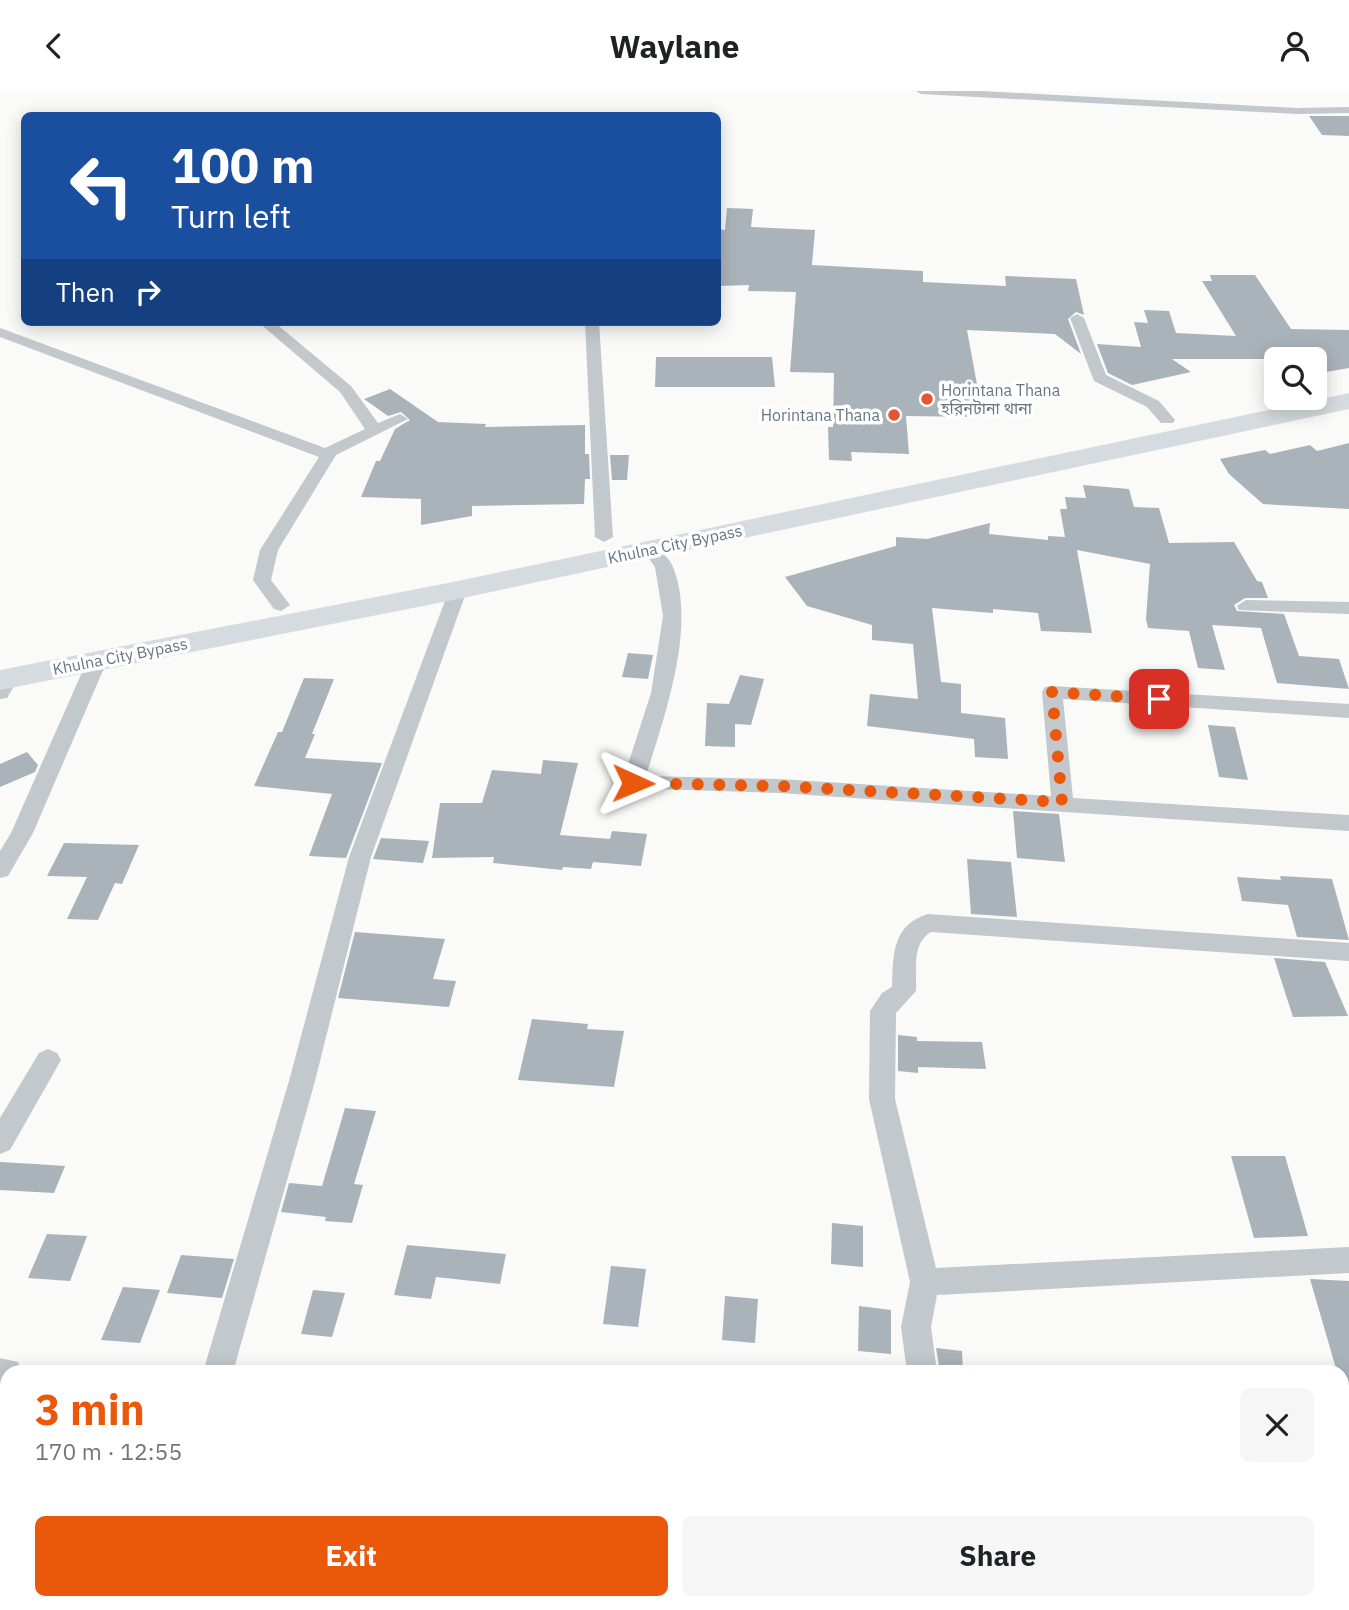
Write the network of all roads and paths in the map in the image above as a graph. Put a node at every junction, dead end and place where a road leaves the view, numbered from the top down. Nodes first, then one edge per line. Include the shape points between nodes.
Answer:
1 (920, 91) edge
2 (1349, 110) edge
3 (1077, 318) dead end
4 (270, 326) edge
5 (592, 326) edge
6 (0, 332) edge
7 (1349, 382) edge
8 (1327, 387) edge
9 (1264, 400) edge
10 (1349, 401) edge
11 (400, 419) dead end
12 (1167, 420) junction
13 (374, 430) junction
14 (328, 455) junction
15 (604, 537) junction
16 (651, 549) junction
17 (458, 590) junction
18 (281, 605) junction
19 (1246, 606) dead end
20 (1349, 608) edge
21 (97, 661) junction
22 (2, 678) edge
23 (1349, 711) edge
24 (1062, 802) junction
25 (1349, 823) edge
26 (0, 870) edge
27 (1349, 952) edge
28 (48, 1059) dead end
29 (0, 1142) edge
30 (1349, 1260) edge
31 (925, 1282) junction
32 (220, 1365) edge
33 (921, 1365) edge

1 - 2 street
3 - 12 street via 1099,378 1153,404
4 - 13 street via 346,389
5 - 15 street
6 - 14 street
7 - 8 highway
9 - 12 highway, Khulna City Bypass
10 - 16 highway, Khulna City Bypass
11 - 13 street
12 - 15 highway, Khulna City Bypass
13 - 14 street
14 - 18 street via 269,551 262,580
15 - 18 highway, Khulna City Bypass
16 - 17 highway, Khulna City Bypass
16 - 24 street via 664,567 673,616 661,693 633,783
17 - 21 highway, Khulna City Bypass
17 - 32 street via 360,857 302,1081
18 - 22 highway, Khulna City Bypass
19 - 20 street
21 - 22 highway, Khulna City Bypass
21 - 26 street via 22,833
23 - 24 street via 1052,692
24 - 25 street
27 - 31 street via 928,923 915,928 907,938 904,991 883,1011 882,1099
28 - 29 street
30 - 31 street
31 - 33 street via 916,1327

